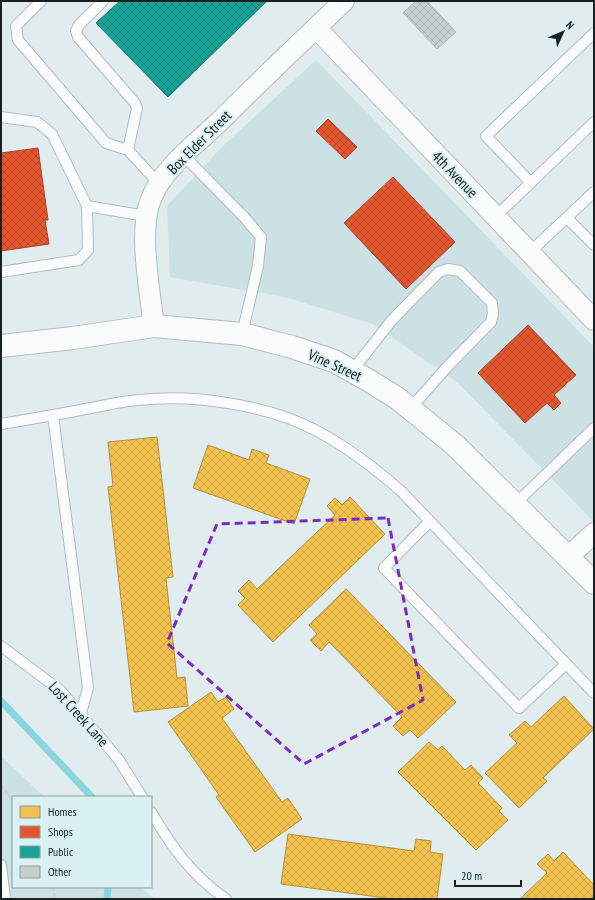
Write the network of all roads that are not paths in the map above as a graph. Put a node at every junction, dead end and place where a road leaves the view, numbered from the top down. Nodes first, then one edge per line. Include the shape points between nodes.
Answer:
1 (41, 1) edge
2 (103, 1) edge
3 (344, 1) edge
4 (316, 28) junction
5 (594, 33) edge
6 (1, 117) edge
7 (594, 122) edge
8 (128, 150) junction
9 (184, 156) junction
10 (531, 183) junction
11 (159, 184) junction
12 (594, 192) edge
13 (87, 206) junction
14 (146, 216) junction
15 (496, 217) junction
16 (567, 218) junction
17 (594, 245) edge
18 (530, 252) junction
19 (1, 272) edge
20 (594, 320) edge
21 (154, 326) junction
22 (242, 334) junction
23 (1, 346) edge
24 (352, 371) junction
25 (410, 409) junction
26 (53, 415) junction
27 (1, 424) edge
28 (594, 428) edge
29 (514, 505) junction
30 (429, 522) junction
31 (594, 533) edge
32 (568, 557) junction
33 (594, 583) edge
34 (1, 646) edge
35 (566, 664) junction
36 (594, 693) edge
37 (81, 713) junction
38 (141, 796) edge
39 (152, 814) edge
40 (1, 865) edge
41 (5, 899) edge
42 (226, 899) edge

1 - 8 lane via 16,26 18,40 106,143
2 - 8 lane via 76,31 78,37 135,102 137,108
3 - 4 street, Box Elder Street
4 - 9 street, Box Elder Street
4 - 15 street, 4th Avenue
5 - 10 lane via 486,136
6 - 13 lane via 38,122 52,134
7 - 10 lane
8 - 11 lane
9 - 11 street, Box Elder Street
9 - 22 lane via 244,216 261,237 258,266
10 - 15 lane
11 - 14 street, Box Elder Street
12 - 16 lane
13 - 14 lane
13 - 19 lane via 88,250 79,260
14 - 21 street, Box Elder Street
15 - 18 street, 4th Avenue
16 - 17 lane
16 - 18 lane
18 - 20 street, 4th Avenue
21 - 22 street, Vine Street
21 - 23 street, Vine Street
22 - 24 street, Vine Street via 292,347
24 - 25 street, Vine Street
24 - 25 lane via 392,320 439,272 448,269 460,272 492,303 491,322
25 - 29 street, Vine Street via 455,445
26 - 27 lane
26 - 30 lane via 138,400 171,398 242,406 278,416 317,431 354,453 402,492
26 - 37 lane via 88,688
28 - 29 lane
29 - 32 street, Vine Street
30 - 35 lane
30 - 35 lane via 384,568 519,708
31 - 32 street
32 - 33 street, Vine Street
34 - 37 lane, Lost Creek Lane via 51,682
35 - 36 lane
37 - 38 lane, Lost Creek Lane via 119,760
39 - 42 lane via 174,850
40 - 41 lane

